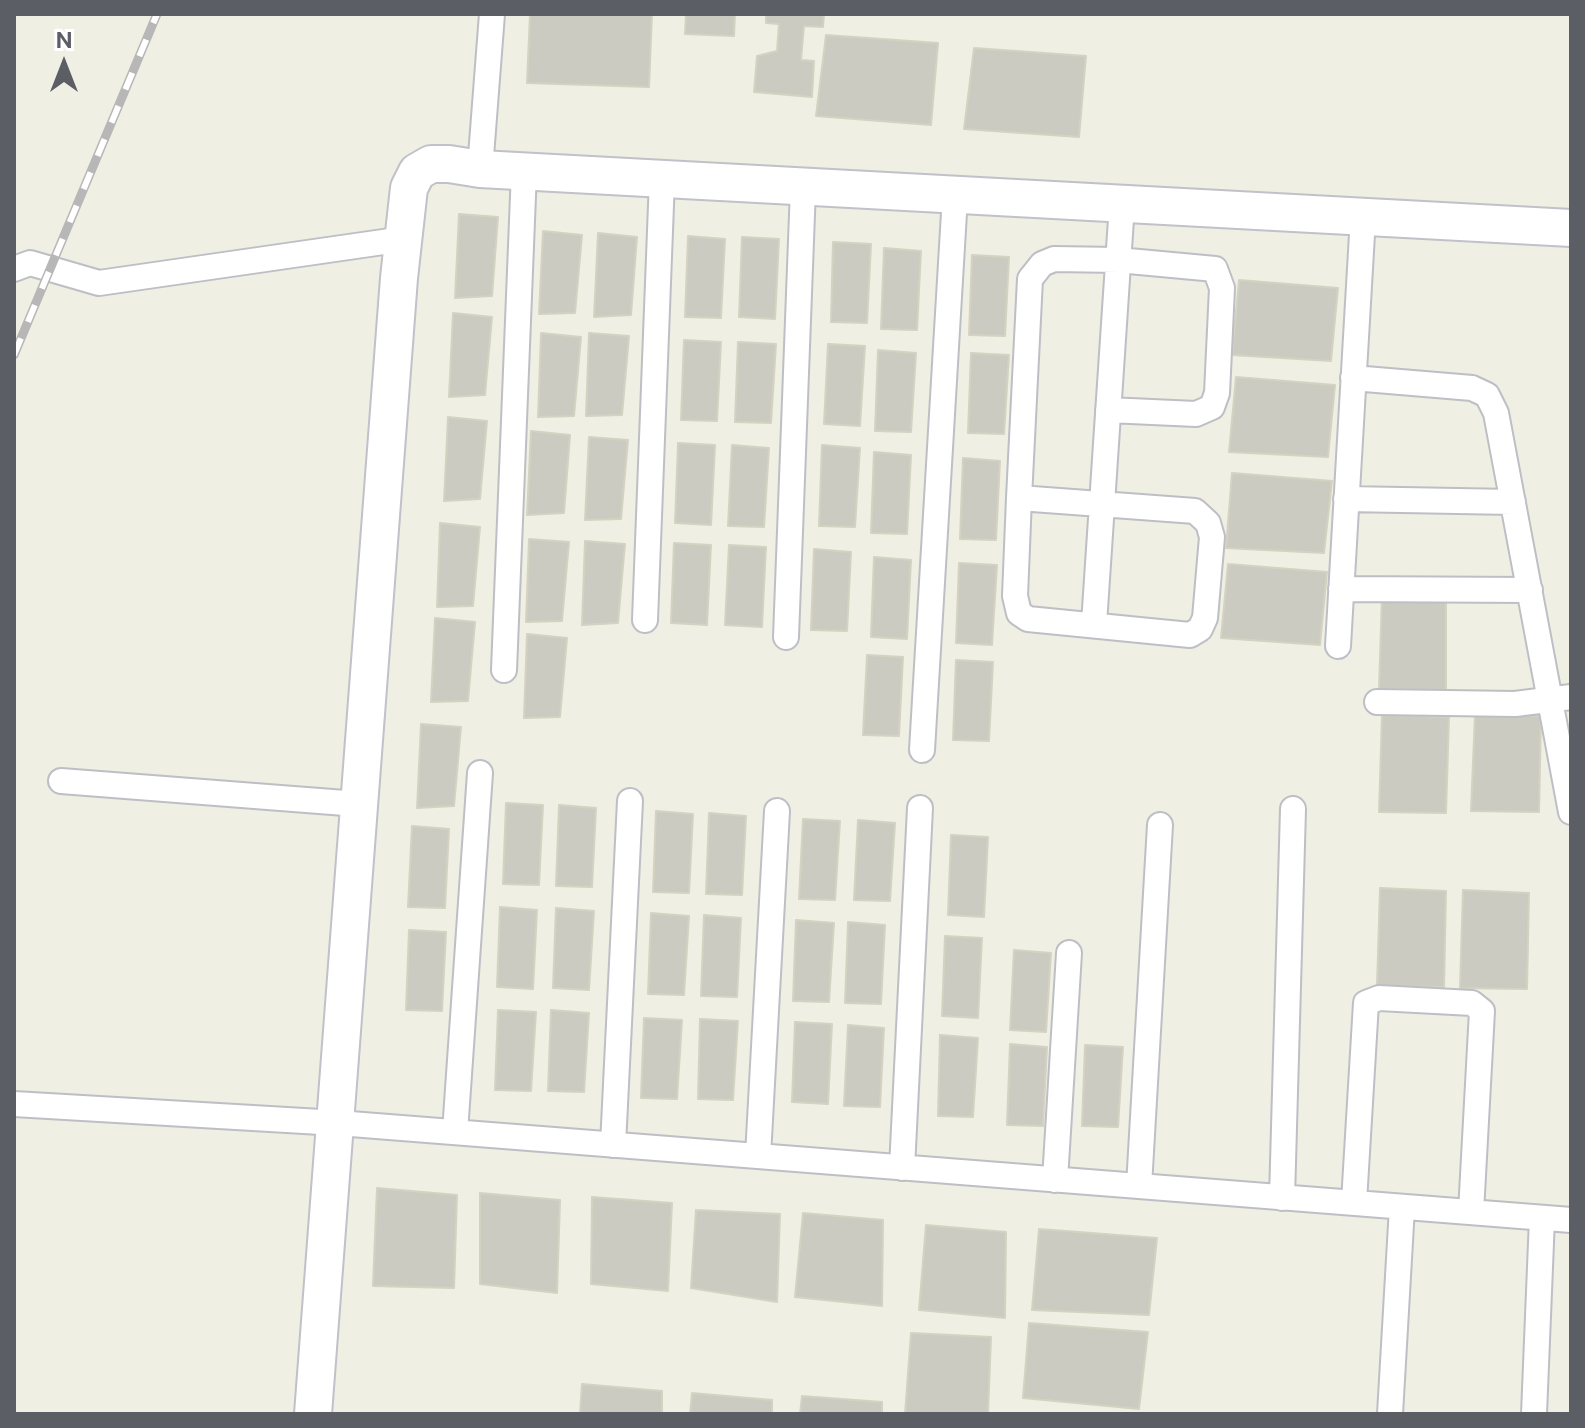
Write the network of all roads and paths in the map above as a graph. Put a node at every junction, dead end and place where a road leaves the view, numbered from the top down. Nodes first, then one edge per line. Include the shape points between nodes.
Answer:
1 (492, 14) edge
2 (480, 169) junction
3 (524, 171) junction
4 (662, 179) junction
5 (803, 188) junction
6 (955, 196) junction
7 (1122, 204) junction
8 (1363, 217) junction
9 (1571, 228) edge
10 (404, 239) junction
11 (1118, 260) junction
12 (14, 269) edge
13 (1353, 378) junction
14 (1108, 410) junction
15 (1019, 498) junction
16 (1346, 499) junction
17 (1513, 502) junction
18 (1103, 503) junction
19 (1341, 589) junction
20 (1530, 590) junction
21 (645, 620) dead end
22 (1094, 624) junction
23 (786, 637) dead end
24 (1338, 646) dead end
25 (504, 670) dead end
26 (1561, 698) edge
27 (1377, 702) dead end
28 (922, 750) dead end
29 (480, 773) dead end
30 (61, 781) dead end
31 (630, 801) dead end
32 (358, 804) junction
33 (920, 808) dead end
34 (1293, 809) dead end
35 (777, 811) dead end
36 (1571, 812) edge
37 (1160, 825) dead end
38 (1069, 953) dead end
39 (14, 1104) edge
40 (338, 1123) junction
41 (455, 1132) junction
42 (613, 1145) junction
43 (758, 1156) junction
44 (902, 1168) junction
45 (1055, 1180) junction
46 (1139, 1186) junction
47 (1282, 1198) junction
48 (1354, 1202) junction
49 (1402, 1207) junction
50 (1471, 1212) junction
51 (1542, 1218) junction
52 (1571, 1220) edge
53 (313, 1414) edge
54 (1390, 1414) edge
55 (1534, 1414) edge

1 - 2 street
2 - 3 street
2 - 10 street via 431,164 417,172 409,188
3 - 4 street
3 - 25 street
4 - 5 street
4 - 21 street
5 - 6 street
5 - 23 street
6 - 7 street
6 - 28 street
7 - 8 street
7 - 11 street
8 - 9 street
8 - 13 street
10 - 12 street via 99,283 30,263
10 - 32 street
11 - 14 street
11 - 14 street via 1215,269 1222,288 1217,393 1212,407 1196,414
11 - 15 street via 1054,259 1030,279
13 - 16 street
13 - 17 street via 1472,388 1487,395 1496,413
14 - 18 street
15 - 18 street
15 - 22 street via 1019,613 1028,619
16 - 17 street
16 - 19 street
17 - 20 street
18 - 22 street
18 - 22 street via 1195,511 1208,523 1212,537 1200,629 1190,635
19 - 20 street
19 - 24 street
20 - 26 street
26 - 27 street via 1515,704
26 - 36 street
29 - 41 street
30 - 32 street
31 - 42 street
32 - 40 street
33 - 44 street
34 - 47 street
35 - 43 street
37 - 46 street
38 - 45 street
39 - 40 street
40 - 41 street
40 - 53 street
41 - 42 street
42 - 43 street
43 - 44 street
44 - 45 street
45 - 46 street
46 - 47 street
47 - 48 street
48 - 49 street
48 - 50 street via 1366,1003 1379,998 1472,1003 1482,1011
49 - 50 street
49 - 54 street
50 - 51 street
51 - 52 street
51 - 55 street

